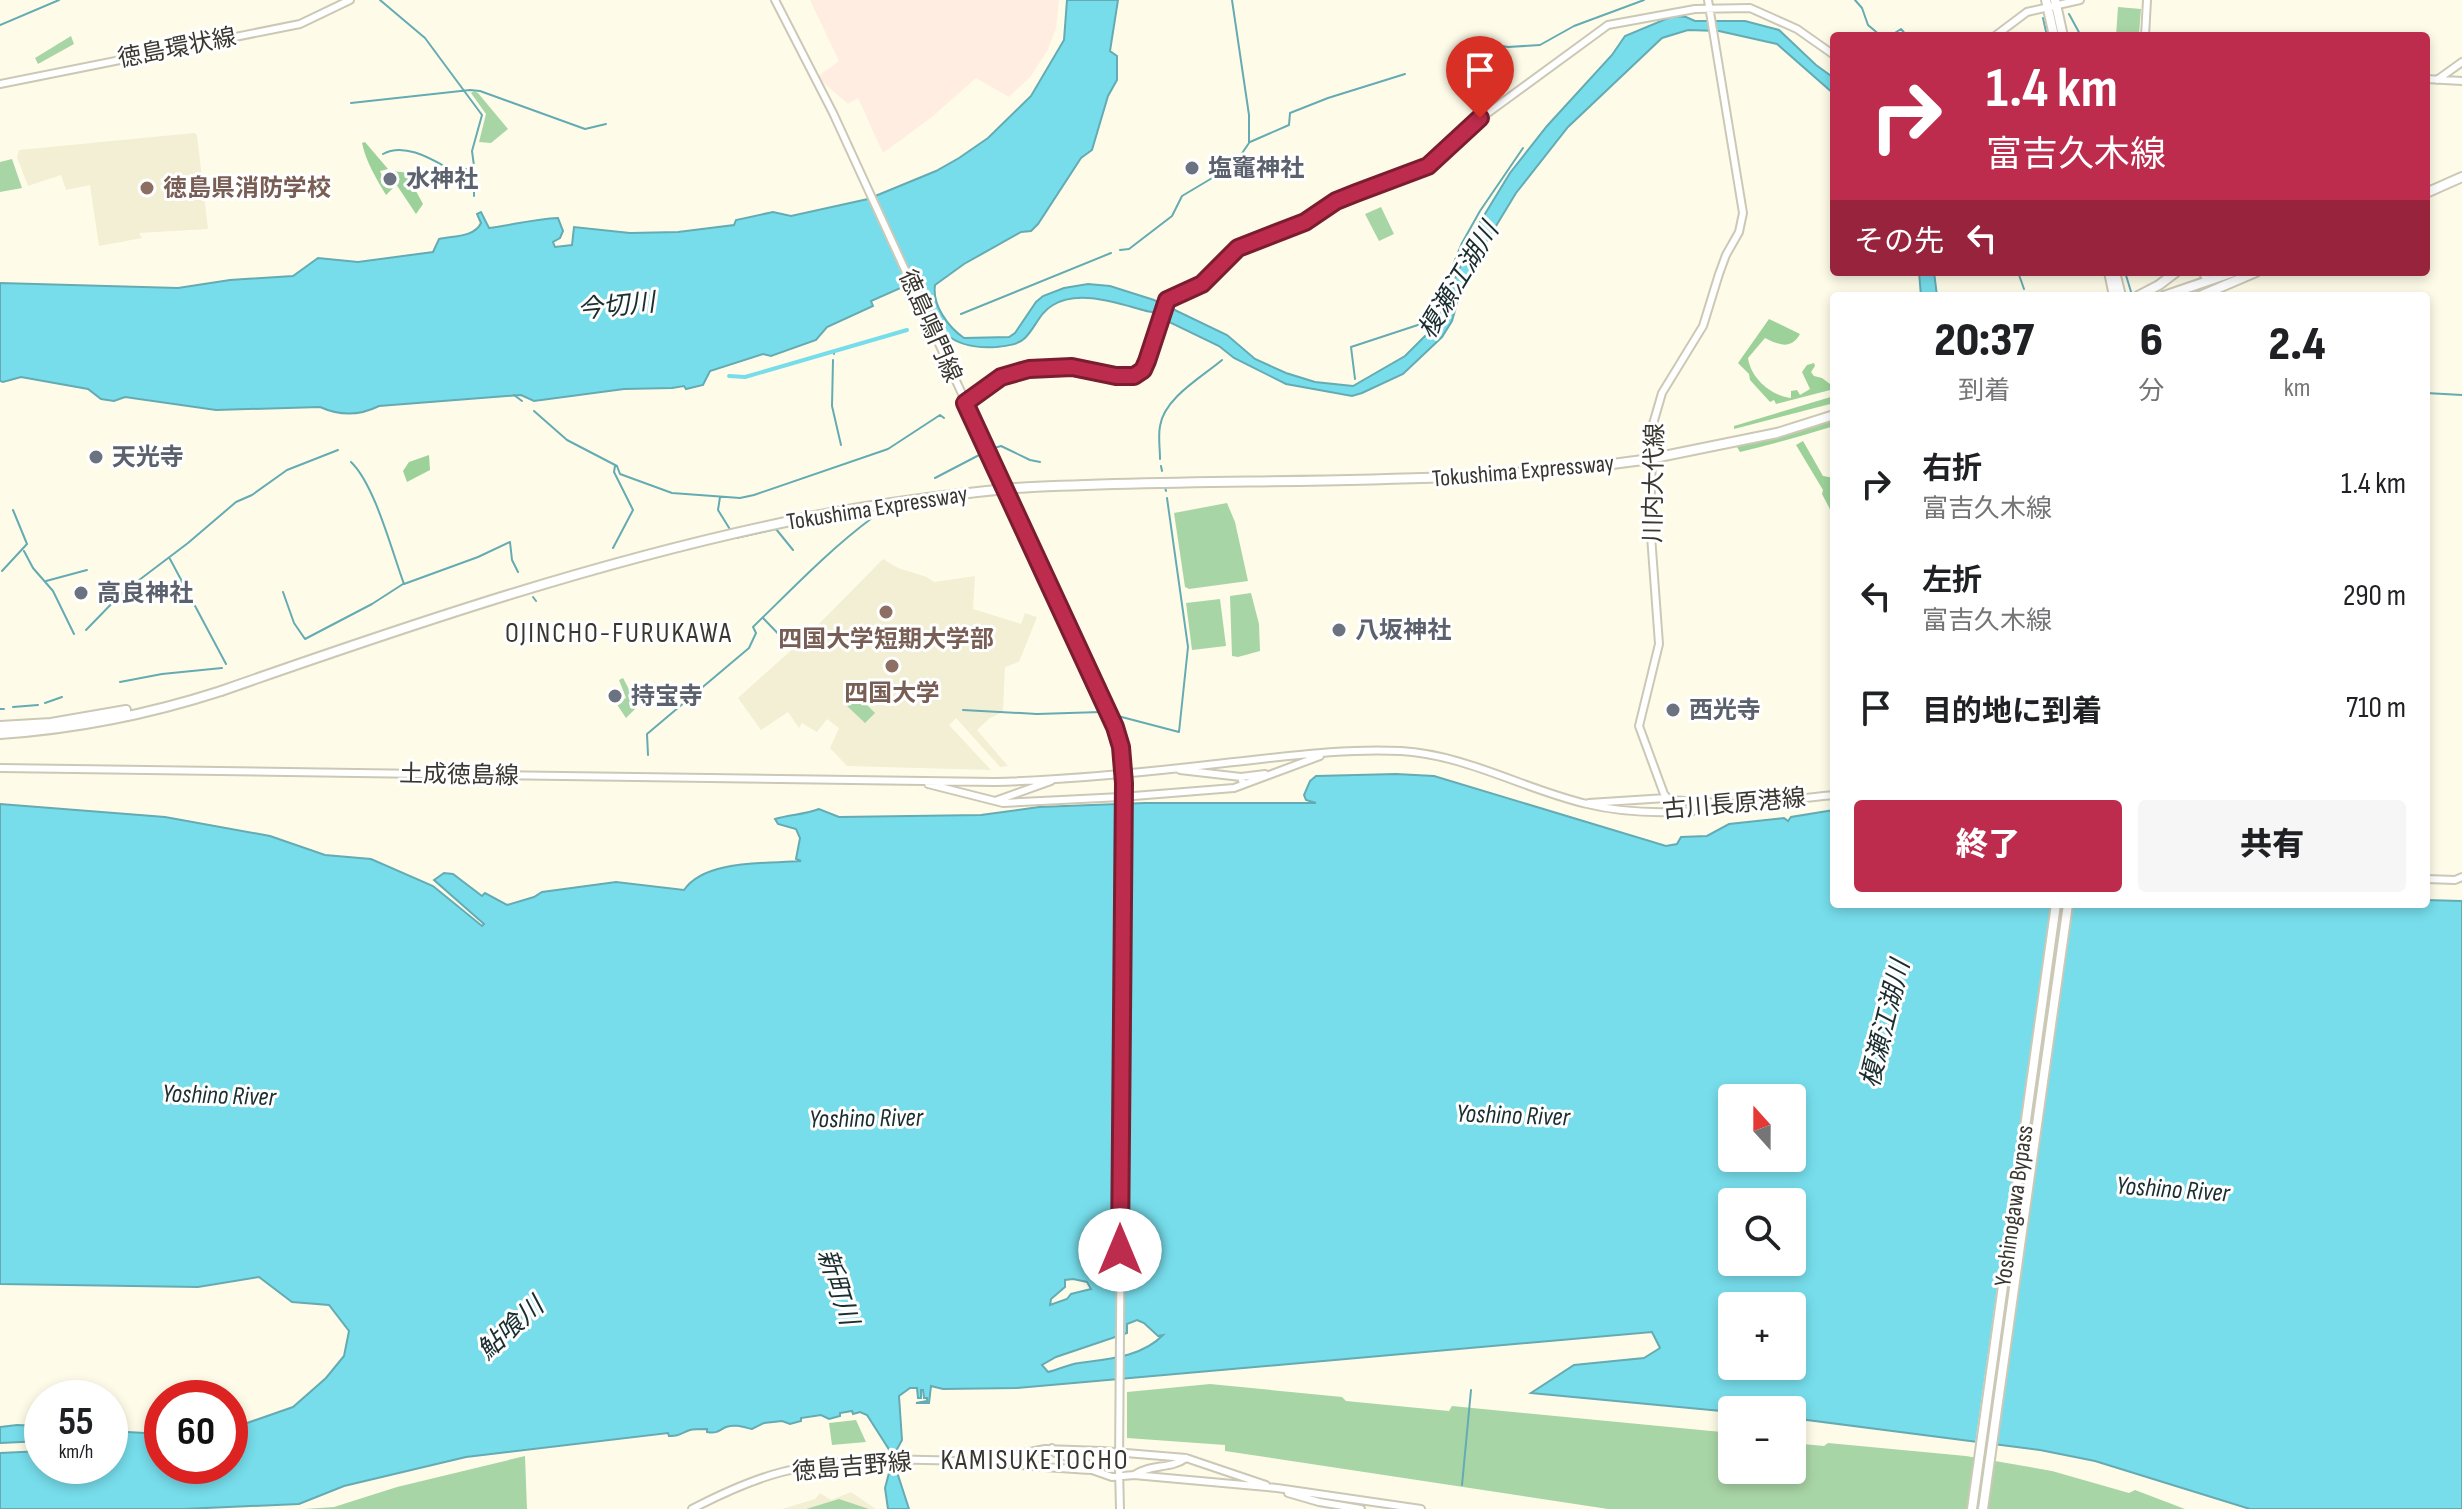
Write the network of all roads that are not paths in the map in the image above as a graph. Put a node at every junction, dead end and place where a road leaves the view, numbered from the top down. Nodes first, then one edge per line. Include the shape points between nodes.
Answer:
1 (350, 0) edge
2 (775, 0) edge
3 (2080, 0) edge
4 (2147, 0) edge
5 (2051, 3) edge
6 (1708, 4) edge
7 (2000, 32) edge
8 (2054, 32) edge
9 (2062, 32) edge
10 (2145, 32) edge
11 (1830, 52) edge
12 (2462, 62) edge
13 (2430, 79) edge
14 (2437, 80) junction
15 (2462, 81) edge
16 (0, 84) edge
17 (2462, 177) edge
18 (2430, 191) edge
19 (2171, 276) edge
20 (2224, 276) edge
21 (2226, 276) edge
22 (2247, 276) edge
23 (2146, 292) edge
24 (2176, 292) edge
25 (2188, 292) edge
26 (2209, 292) edge
27 (965, 403) junction
28 (1830, 414) edge
29 (219, 692) junction
30 (0, 726) edge
31 (0, 734) edge
32 (1331, 752) junction
33 (0, 768) edge
34 (1176, 769) junction
35 (1124, 778) junction
36 (1054, 780) junction
37 (919, 782) junction
38 (1240, 783) junction
39 (1830, 795) edge
40 (1121, 797) joint
41 (1666, 798) junction
42 (995, 801) junction
43 (1586, 804) junction
44 (1753, 805) junction
45 (2462, 877) edge
46 (2430, 879) edge
47 (2055, 908) edge
48 (2067, 908) edge
49 (1052, 1448) junction
50 (1186, 1458) junction
51 (972, 1464) junction
52 (1100, 1472) junction
53 (1134, 1475) junction
54 (1119, 1477) junction
55 (1252, 1481) junction
56 (1244, 1486) junction
57 (1277, 1488) junction
58 (692, 1509) edge
59 (1120, 1509) edge
60 (1361, 1509) edge
61 (1421, 1509) edge
62 (1972, 1509) edge
63 (1983, 1509) edge

1 - 16 main road, 徳島環状線 via 300,24
2 - 27 main road, 徳島鳴門線
3 - 5 main road
4 - 10 main road
5 - 7 main road via 2023,14
5 - 8 highway
5 - 9 highway
6 - 11 main road via 1760,10
6 - 27 main road via 1608,25 1470,126 1435,162 1238,248 1209,278 1167,300 1145,366 1134,376 1072,367 1029,369 1001,377
6 - 41 main road, 川内大代線 via 1743,213 1703,326 1662,393 1653,424 1650,522 1659,644 1639,726
12 - 14 main road
13 - 14 main road
14 - 15 main road
17 - 18 highway
19 - 23 highway
20 - 24 highway
21 - 25 highway
22 - 26 highway
27 - 35 main road, 徳島鳴門線 via 1115,727
28 - 29 highway, Tokushima Expressway, bridge via 1777,433 1643,460 1555,471 1015,488 859,508 677,547 446,613
29 - 30 highway, Tokushima Expressway via 76,720
29 - 31 highway, Tokushima Expressway via 107,720
32 - 34 main road, 古川長原港線
32 - 38 main road, 古川長原港線
32 - 43 main road, 古川長原港線 via 1403,751 1446,757
33 - 37 main road, 土成徳島線
34 - 35 main road, 古川長原港線
34 - 38 main road
35 - 36 main road, 土成徳島線
35 - 54 main road, 徳島鳴門線, bridge
36 - 37 main road, 土成徳島線
36 - 42 main road
37 - 42 main road, 土成徳島線
38 - 40 main road, 古川長原港線
39 - 44 main road, 古川長原港線
40 - 42 main road, 土成徳島線
41 - 43 main road, 古川長原港線
41 - 44 main road
43 - 44 main road, 古川長原港線 via 1670,813
45 - 46 main road
47 - 62 highway, Yoshinogawa Bypass
48 - 63 highway, Yoshinogawa Bypass
49 - 50 main road, 徳島吉野線
49 - 51 main road, 徳島吉野線
49 - 52 main road
50 - 53 main road
50 - 55 main road, 徳島吉野線
51 - 52 main road, 徳島吉野線
51 - 58 main road, 徳島吉野線 via 883,1461 796,1469 748,1483
52 - 54 main road, 徳島吉野線
53 - 54 main road, 徳島吉野線
53 - 56 main road, 徳島吉野線
54 - 59 main road, 徳島鳴門線
55 - 56 main road
55 - 57 main road, 徳島吉野線
56 - 57 main road, 徳島吉野線
57 - 60 main road, 徳島吉野線
57 - 61 main road, 徳島吉野線

